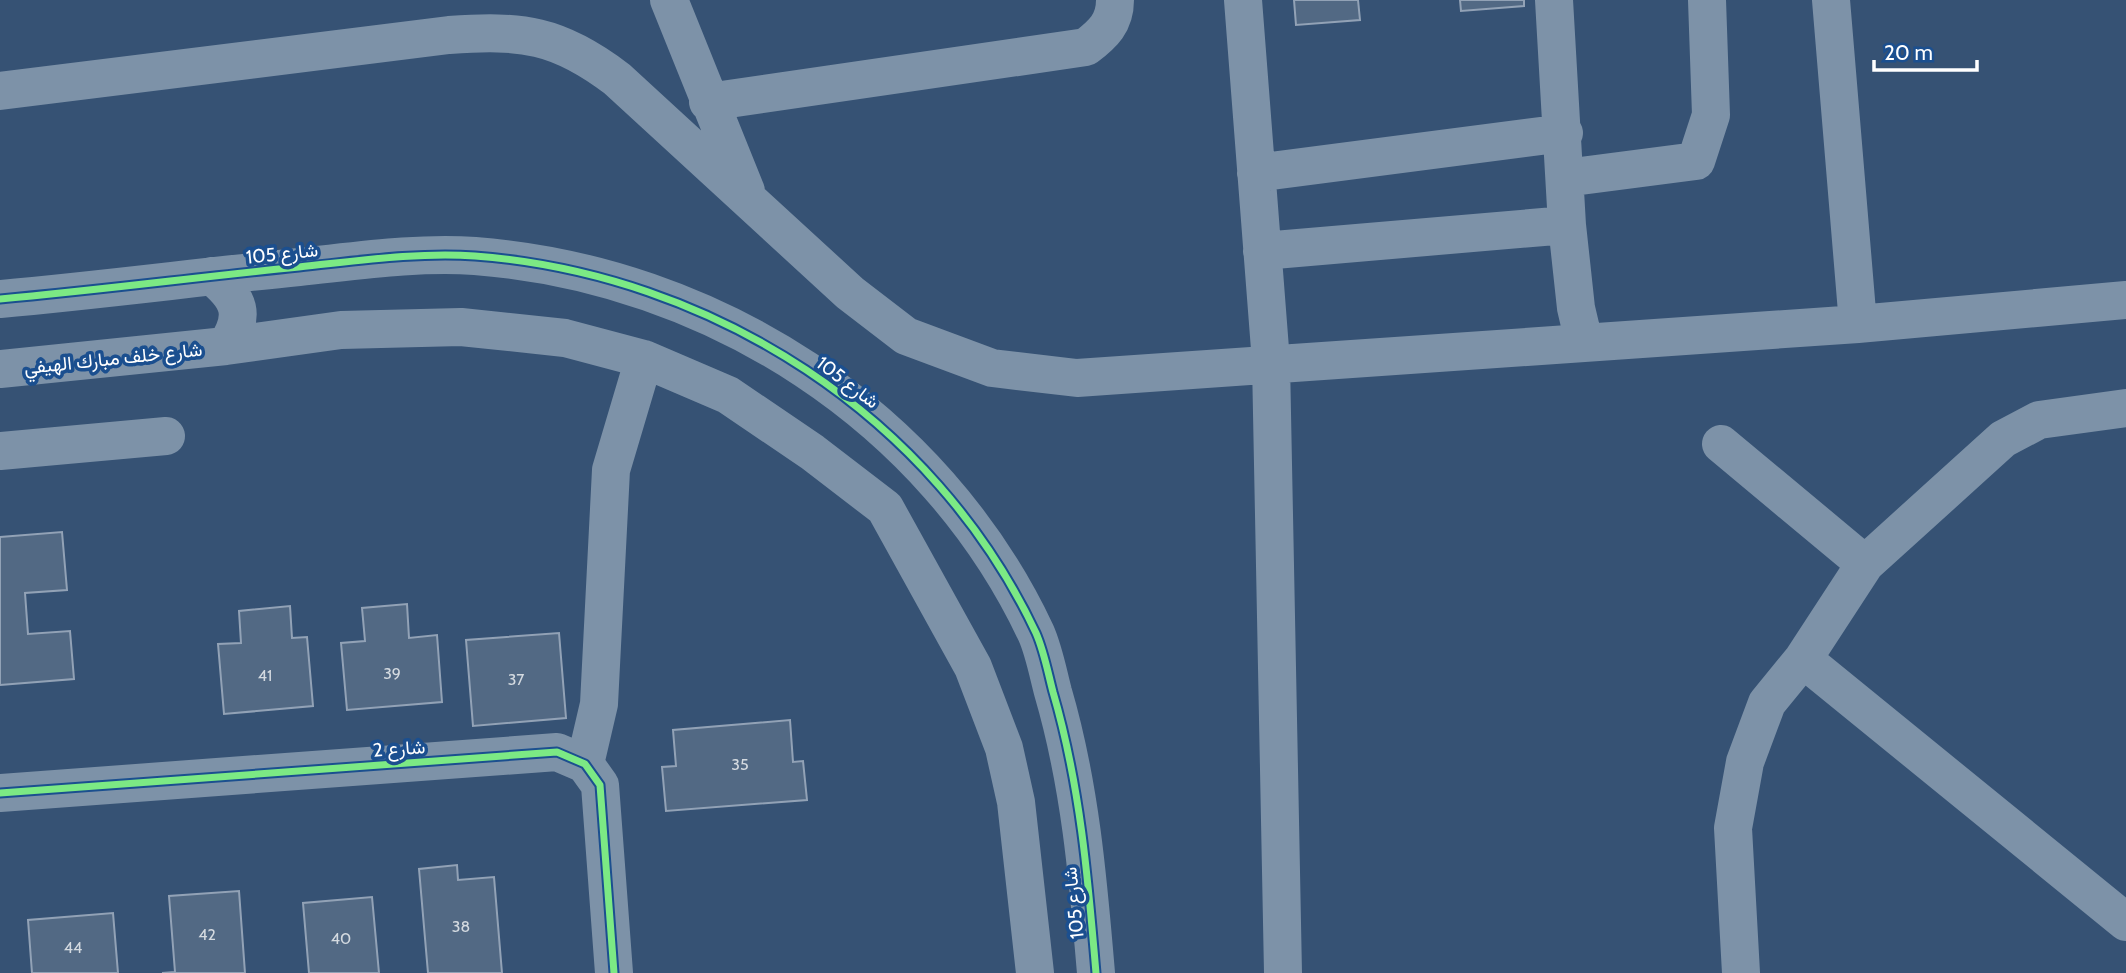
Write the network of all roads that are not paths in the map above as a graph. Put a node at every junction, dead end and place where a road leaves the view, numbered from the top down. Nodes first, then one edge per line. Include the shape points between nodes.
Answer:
1 (669, 0) edge
2 (1115, 0) edge
3 (1243, 0) edge
4 (1554, 0) edge
5 (1707, 0) edge
6 (1831, 0) edge
7 (0, 91) edge
8 (708, 102) junction
9 (1564, 133) junction
10 (1256, 173) junction
11 (1565, 178) junction
12 (752, 205) junction
13 (1567, 225) junction
14 (1262, 251) junction
15 (212, 276) junction
16 (0, 299) edge
17 (2126, 300) edge
18 (1858, 324) junction
19 (1584, 342) junction
20 (226, 346) junction
21 (644, 359) junction
22 (1272, 362) junction
23 (0, 369) edge
24 (2126, 408) edge
25 (166, 436) dead end
26 (1721, 444) dead end
27 (0, 452) edge
28 (1865, 564) junction
29 (1803, 659) junction
30 (585, 764) junction
31 (0, 793) edge
32 (1091, 912) junction
33 (1031, 916) junction
34 (2126, 922) edge
35 (614, 973) edge
36 (1035, 973) edge
37 (1096, 973) edge
38 (1283, 973) edge
39 (1741, 973) edge

1 - 8 street
2 - 8 street via 1115,12 1104,33 1086,47
3 - 10 street
4 - 9 street
5 - 11 street via 1710,115 1696,160
6 - 18 street
7 - 12 street via 449,35 494,32 545,37 588,57 617,79
8 - 12 street
9 - 10 street
9 - 11 street
10 - 14 street
11 - 13 street
12 - 22 street via 850,293 906,336 992,368 1077,378
13 - 14 street
13 - 19 street
14 - 22 street
15 - 16 street
15 - 20 street via 229,289 239,309 236,330
15 - 32 street, شارع 105 via 387,257 474,256 588,272 708,313 791,359 898,440 984,541 1037,636 1072,756
17 - 18 street
18 - 19 street
19 - 22 street
20 - 21 street via 341,330 461,327 565,338
20 - 23 street, شارع خلف مبارك الهيفي
21 - 30 street via 611,470 599,704
21 - 33 street via 728,395 885,508 973,667 1004,748
22 - 38 street
24 - 28 street via 2039,420 2003,439
25 - 27 street
26 - 28 street
28 - 29 street
29 - 34 street
29 - 39 street via 1767,703 1745,762 1733,828
30 - 31 street, شارع 2 via 557,752
30 - 35 street via 600,785
32 - 33 street via 1054,902 1042,905
32 - 37 street, شارع 105
33 - 36 street

